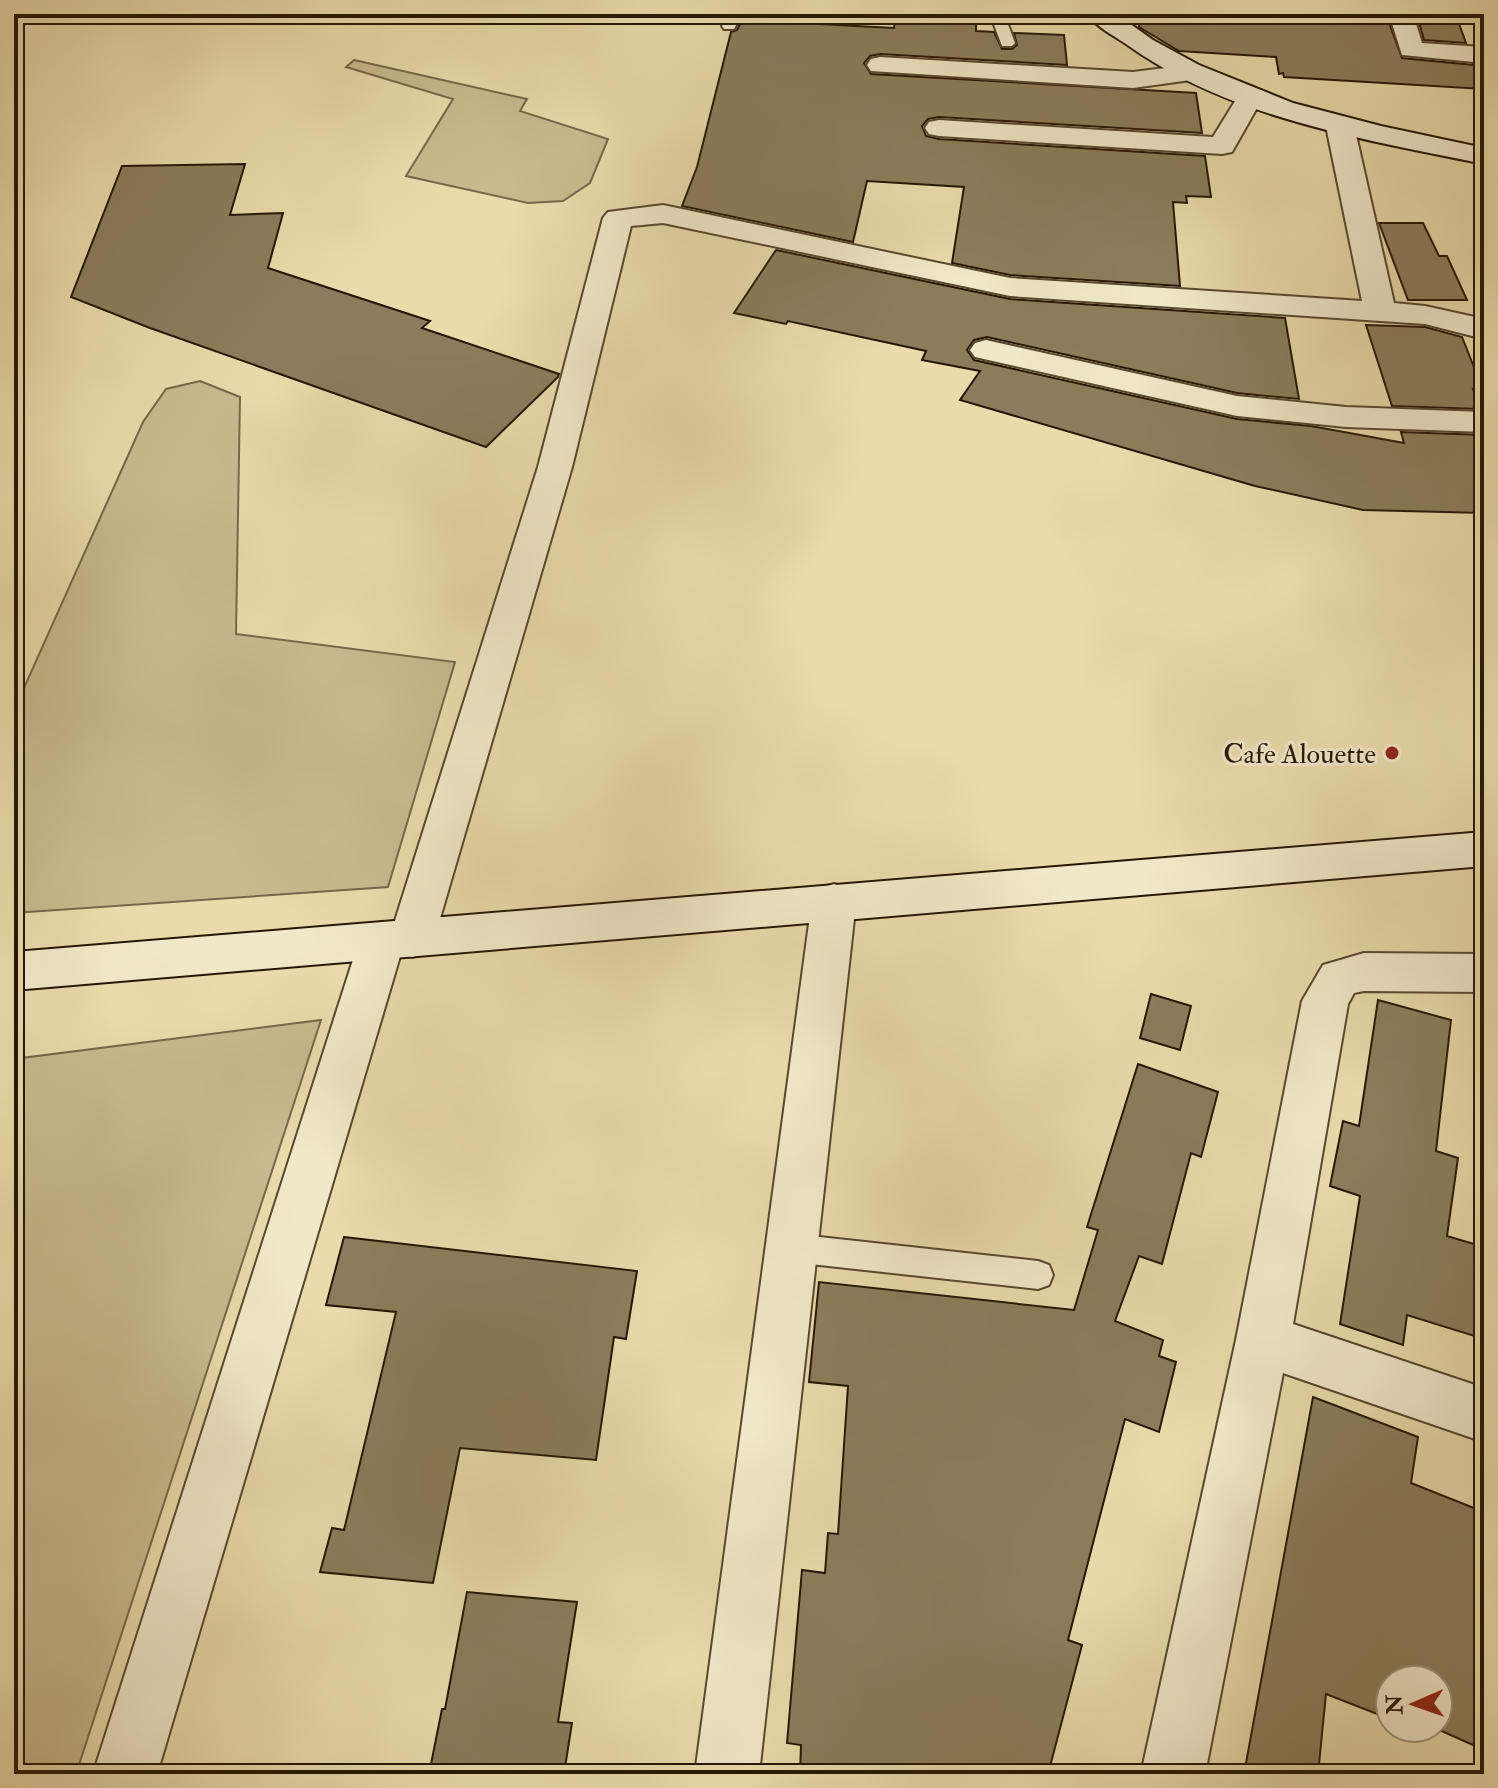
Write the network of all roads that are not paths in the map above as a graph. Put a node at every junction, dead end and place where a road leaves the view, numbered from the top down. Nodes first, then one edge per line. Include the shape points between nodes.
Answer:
1 (997, 14) edge
2 (1100, 14) edge
3 (1401, 14) edge
4 (1007, 43) dead end
5 (1484, 55) edge
6 (880, 65) dead end
7 (1189, 73) junction
8 (1249, 99) junction
9 (1340, 126) junction
10 (939, 128) dead end
11 (1484, 156) edge
12 (1380, 312) junction
13 (1484, 329) edge
14 (986, 350) dead end
15 (1484, 422) edge
16 (1484, 849) edge
17 (834, 901) junction
18 (397, 940) junction
19 (14, 971) edge
20 (1484, 973) edge
21 (792, 1248) junction
22 (1038, 1275) dead end
23 (1263, 1340) junction
24 (1484, 1415) edge
25 (125, 1774) edge
26 (727, 1774) edge
27 (1173, 1774) edge

1 - 4 lane
2 - 7 street
3 - 5 street via 1411,50
6 - 7 street via 1133,80
7 - 8 street
8 - 9 street
8 - 10 street via 1222,146
9 - 11 street
9 - 12 street
12 - 13 street via 1425,315
12 - 18 street via 1010,287 663,214 618,218 555,467
14 - 15 street via 1237,406
16 - 17 street
17 - 18 street
17 - 21 street
18 - 19 street
18 - 25 street
20 - 23 street via 1364,972 1339,978 1325,1001
21 - 22 lane
21 - 26 street
23 - 24 street
23 - 27 street

